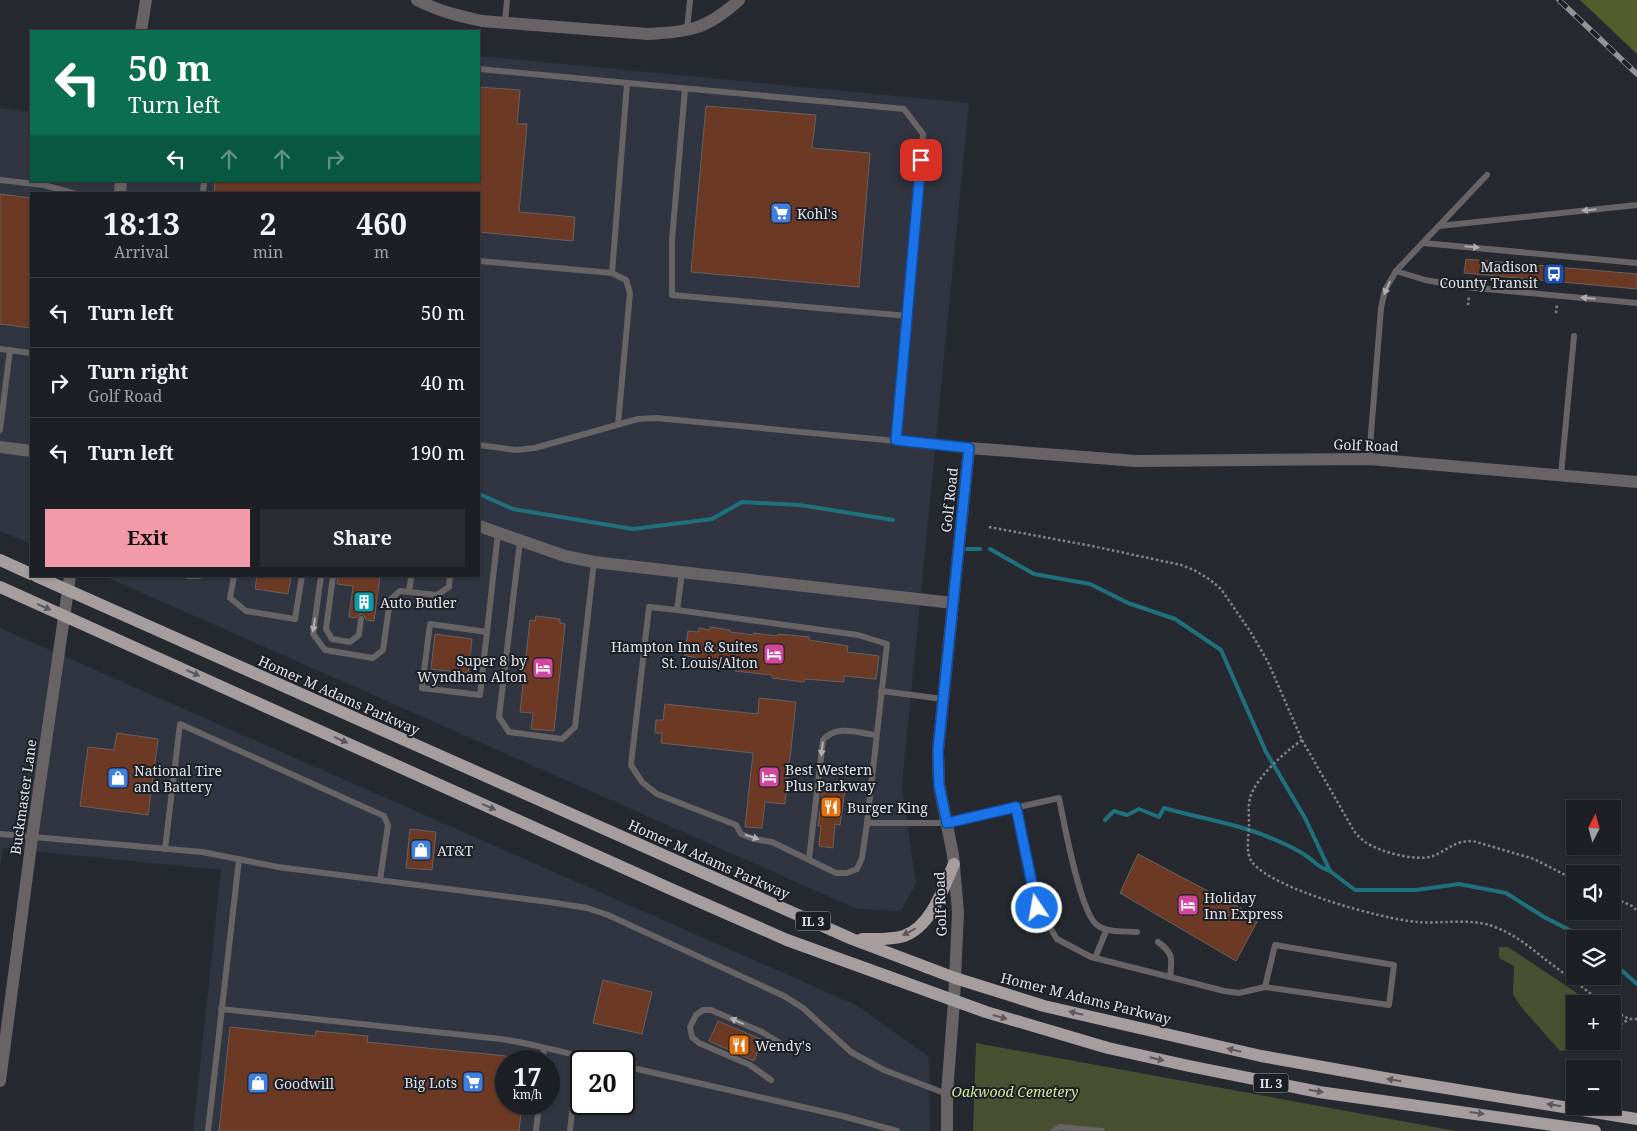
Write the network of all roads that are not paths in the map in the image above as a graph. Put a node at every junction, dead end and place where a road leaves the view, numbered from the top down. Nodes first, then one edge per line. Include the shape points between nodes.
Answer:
1 (146, 0) edge
2 (417, 0) edge
3 (508, 0) edge
4 (690, 0) edge
5 (739, 0) edge
6 (505, 24) junction
7 (141, 30) edge
8 (687, 30) junction
9 (480, 69) edge
10 (627, 84) junction
11 (685, 89) junction
12 (1487, 175) dead end
13 (0, 180) edge
14 (70, 192) edge
15 (1637, 205) edge
16 (1439, 226) junction
17 (1423, 242) junction
18 (480, 261) edge
19 (1637, 263) edge
20 (1396, 271) junction
21 (612, 273) junction
22 (1637, 302) edge
23 (908, 316) junction
24 (1574, 336) dead end
25 (0, 349) edge
26 (10, 350) junction
27 (30, 352) edge
28 (618, 424) junction
29 (0, 430) edge
30 (896, 440) junction
31 (480, 444) edge
32 (0, 447) edge
33 (969, 448) junction
34 (30, 451) edge
35 (1369, 459) junction
36 (1561, 475) junction
37 (1637, 482) edge
38 (480, 526) edge
39 (498, 533) junction
40 (520, 542) junction
41 (0, 560) edge
42 (594, 562) junction
43 (682, 572) junction
44 (30, 574) edge
45 (38, 577) edge
46 (70, 577) edge
47 (234, 577) edge
48 (302, 577) edge
49 (321, 577) edge
50 (333, 577) edge
51 (450, 577) edge
52 (411, 578) dead end
53 (0, 587) edge
54 (68, 591) junction
55 (409, 592) junction
56 (953, 603) junction
57 (677, 610) junction
58 (65, 616) junction
59 (361, 619) dead end
60 (487, 632) junction
61 (882, 692) junction
62 (943, 699) junction
63 (876, 735) junction
64 (1016, 807) junction
65 (867, 823) junction
66 (947, 823) junction
67 (0, 834) edge
68 (32, 838) junction
69 (165, 849) junction
70 (809, 859) junction
71 (239, 860) junction
72 (954, 864) junction
73 (380, 880) junction
74 (1106, 931) junction
75 (1137, 932) dead end
76 (852, 939) junction
77 (1158, 942) dead end
78 (1095, 958) junction
79 (1170, 976) junction
80 (955, 978) junction
81 (1265, 987) junction
82 (954, 1001) junction
83 (221, 1008) junction
84 (780, 1043) dead end
85 (544, 1048) joint
86 (570, 1054) edge
87 (635, 1069) edge
88 (770, 1080) dead end
89 (0, 1081) edge
90 (947, 1094) junction
91 (538, 1115) edge
92 (572, 1115) edge
93 (1637, 1119) edge
94 (208, 1131) edge
95 (536, 1131) edge
96 (570, 1131) edge
97 (897, 1131) edge
98 (947, 1131) edge
99 (1054, 1131) edge
100 (1102, 1131) edge
101 (1595, 1131) edge

1 - 7 street
2 - 6 street via 455,16
3 - 6 lane
4 - 8 lane
5 - 8 street via 722,16
6 - 8 street via 648,34
9 - 10 lane
10 - 11 lane
10 - 21 lane
11 - 23 lane via 904,109 923,134
11 - 23 lane via 672,240 672,295
12 - 16 lane
13 - 14 lane via 44,185
15 -> 16 lane
16 - 17 lane
17 -> 19 lane
17 - 20 lane
18 - 21 lane
22 -> 20 lane via 1465,287
20 -> 35 lane via 1384,290 1381,308
21 - 28 lane via 626,280 630,293
23 - 30 lane
24 - 36 lane
25 - 26 lane
26 - 27 lane
26 - 29 lane
28 - 30 lane via 656,418
28 - 31 lane via 535,448 516,450
30 - 33 lane
32 - 34 street
33 - 35 street, Golf Road via 1136,461
33 - 56 street, Golf Road
35 - 36 street, Golf Road
36 - 37 street, Golf Road
38 - 39 street
39 - 40 street
39 - 60 lane
40 - 42 street
40 - 42 lane via 499,717 509,732 562,739 575,727
41 - 44 main road
42 - 43 street
43 - 56 street
43 - 57 lane
45 - 54 main road, Homer M Adams Parkway / IL 3
46 - 54 street, Buckmaster Lane
47 - 48 lane via 230,598 246,611 295,619
49 -> 55 lane via 313,634 325,650 373,658 383,650 390,600 400,591
50 - 59 lane via 326,629 332,638 350,642 359,635
51 - 55 lane via 449,587 437,595
52 - 55 lane
53 -> 58 main road, IL 3
54 - 58 street, Buckmaster Lane
54 - 76 main road, Homer M Adams Parkway / IL 3
56 - 62 street, Golf Road
57 - 61 lane via 858,635 887,644
57 -> 70 lane via 649,607 631,765 642,782 657,794 736,825 741,834 772,842
58 - 68 street, Buckmaster Lane
58 -> 82 main road, IL 3 via 787,940
60 - 60 lane via 480,696 422,688 430,624
61 - 62 lane
61 - 63 lane
62 - 66 street, Golf Road via 938,750 939,785
63 - 65 lane
63 -> 70 lane via 837,730 823,740
64 - 66 lane
64 - 74 lane via 1058,798 1082,900 1095,924
64 - 78 lane via 1037,908 1057,939
65 - 66 lane
65 - 70 lane via 862,858 857,869 836,873
66 - 72 street, Golf Road
67 - 68 lane
68 - 69 lane
68 - 89 street, Buckmaster Lane
69 - 71 lane
69 - 73 lane via 180,724 384,816 388,825
71 - 73 lane
71 - 83 lane
72 -> 76 main road via 936,901 918,927 905,936
72 - 80 street, Golf Road via 958,912
73 - 90 lane via 549,902 608,915 784,996 803,1008 850,1052 884,1070
74 - 75 lane
74 - 78 lane
76 - 80 main road, Homer M Adams Parkway / IL 3
77 - 79 lane via 1169,950 1172,960
78 - 79 lane
79 - 81 lane via 1240,993
80 - 82 street, Golf Road
93 -> 80 main road, Homer M Adams Parkway / IL 3 via 1260,1056 1044,1006
81 - 81 lane via 1275,945 1394,965 1389,1005
82 - 90 street, Golf Road
82 -> 101 main road, IL 3 via 1108,1048 1189,1066 1319,1092
83 - 85 lane via 501,1039
83 - 94 lane
84 -> 88 lane via 711,1010 703,1010 696,1015 690,1027 692,1037 699,1043 750,1065
85 - 86 lane
87 - 97 lane
90 - 98 street, Golf Road
91 - 95 lane
92 - 96 lane
99 - 100 lane via 1060,1127

